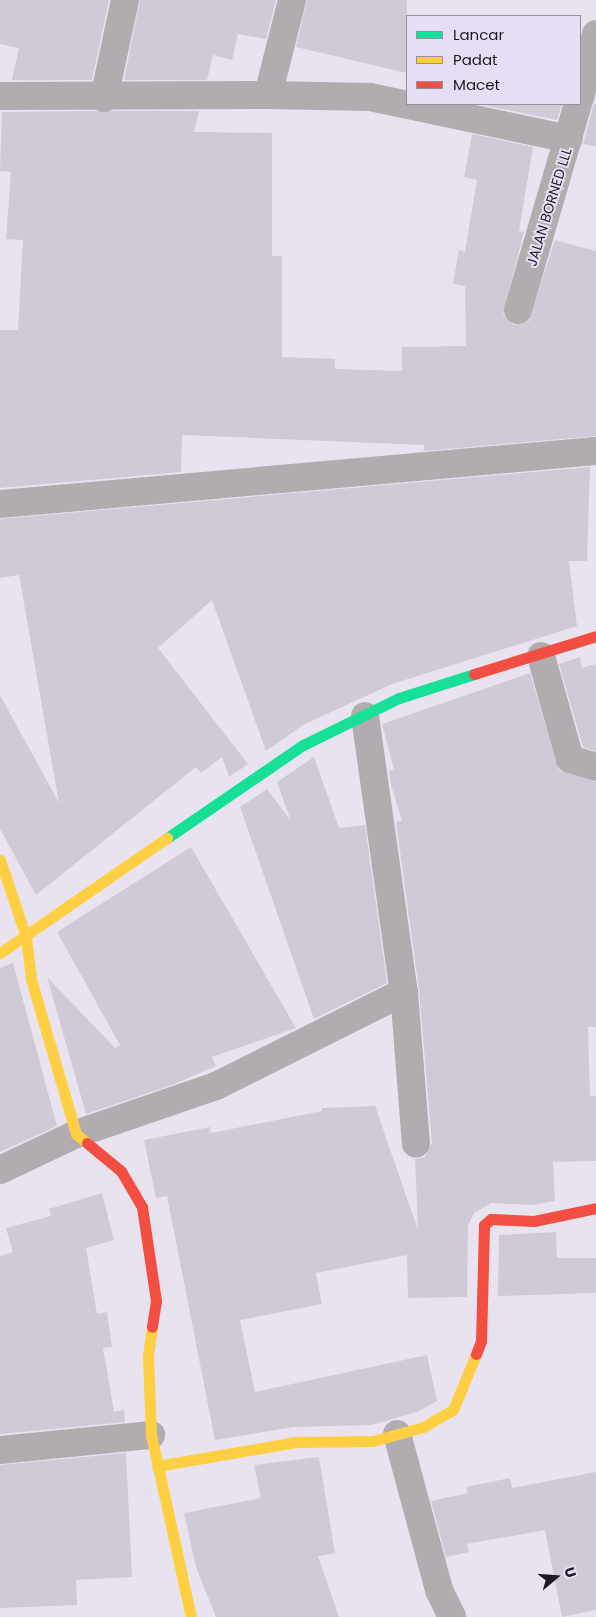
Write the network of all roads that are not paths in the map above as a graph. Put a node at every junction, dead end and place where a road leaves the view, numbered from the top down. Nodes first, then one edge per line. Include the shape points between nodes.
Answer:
1 (124, 0) edge
2 (292, 0) edge
3 (596, 34) edge
4 (581, 94) edge
5 (268, 95) junction
6 (0, 96) edge
7 (104, 98) junction
8 (578, 105) edge
9 (569, 138) junction
10 (518, 310) dead end
11 (596, 451) edge
12 (0, 504) edge
13 (596, 636) edge
14 (541, 656) junction
15 (365, 716) junction
16 (596, 767) edge
17 (0, 860) edge
18 (26, 937) junction
19 (0, 953) edge
20 (404, 992) junction
21 (76, 1134) junction
22 (416, 1144) dead end
23 (0, 1170) edge
24 (596, 1208) edge
25 (397, 1434) junction
26 (151, 1435) junction
27 (0, 1450) edge
28 (156, 1466) junction
29 (191, 1617) edge
30 (452, 1617) edge

1 - 7 street
2 - 5 street
3 - 4 street
5 - 7 street
5 - 9 street via 370,98
6 - 7 street
8 - 9 street, JALAN BORNED LLL
9 - 10 street, JALAN BORNED LLL
11 - 12 street
13 - 14 street
14 - 15 street via 446,682
14 - 16 street via 570,758
15 - 18 street via 303,745
15 - 20 street
17 - 18 street
18 - 19 street
18 - 21 street via 31,979
20 - 21 street via 216,1086
20 - 22 street
21 - 23 street
21 - 26 street via 121,1171 142,1207 156,1301 148,1357
24 - 25 street via 534,1221 491,1219 484,1225 481,1341 463,1388 453,1410 423,1427
25 - 28 street via 373,1441 288,1443
25 - 30 street via 439,1590
26 - 27 street
26 - 28 street
28 - 29 street

